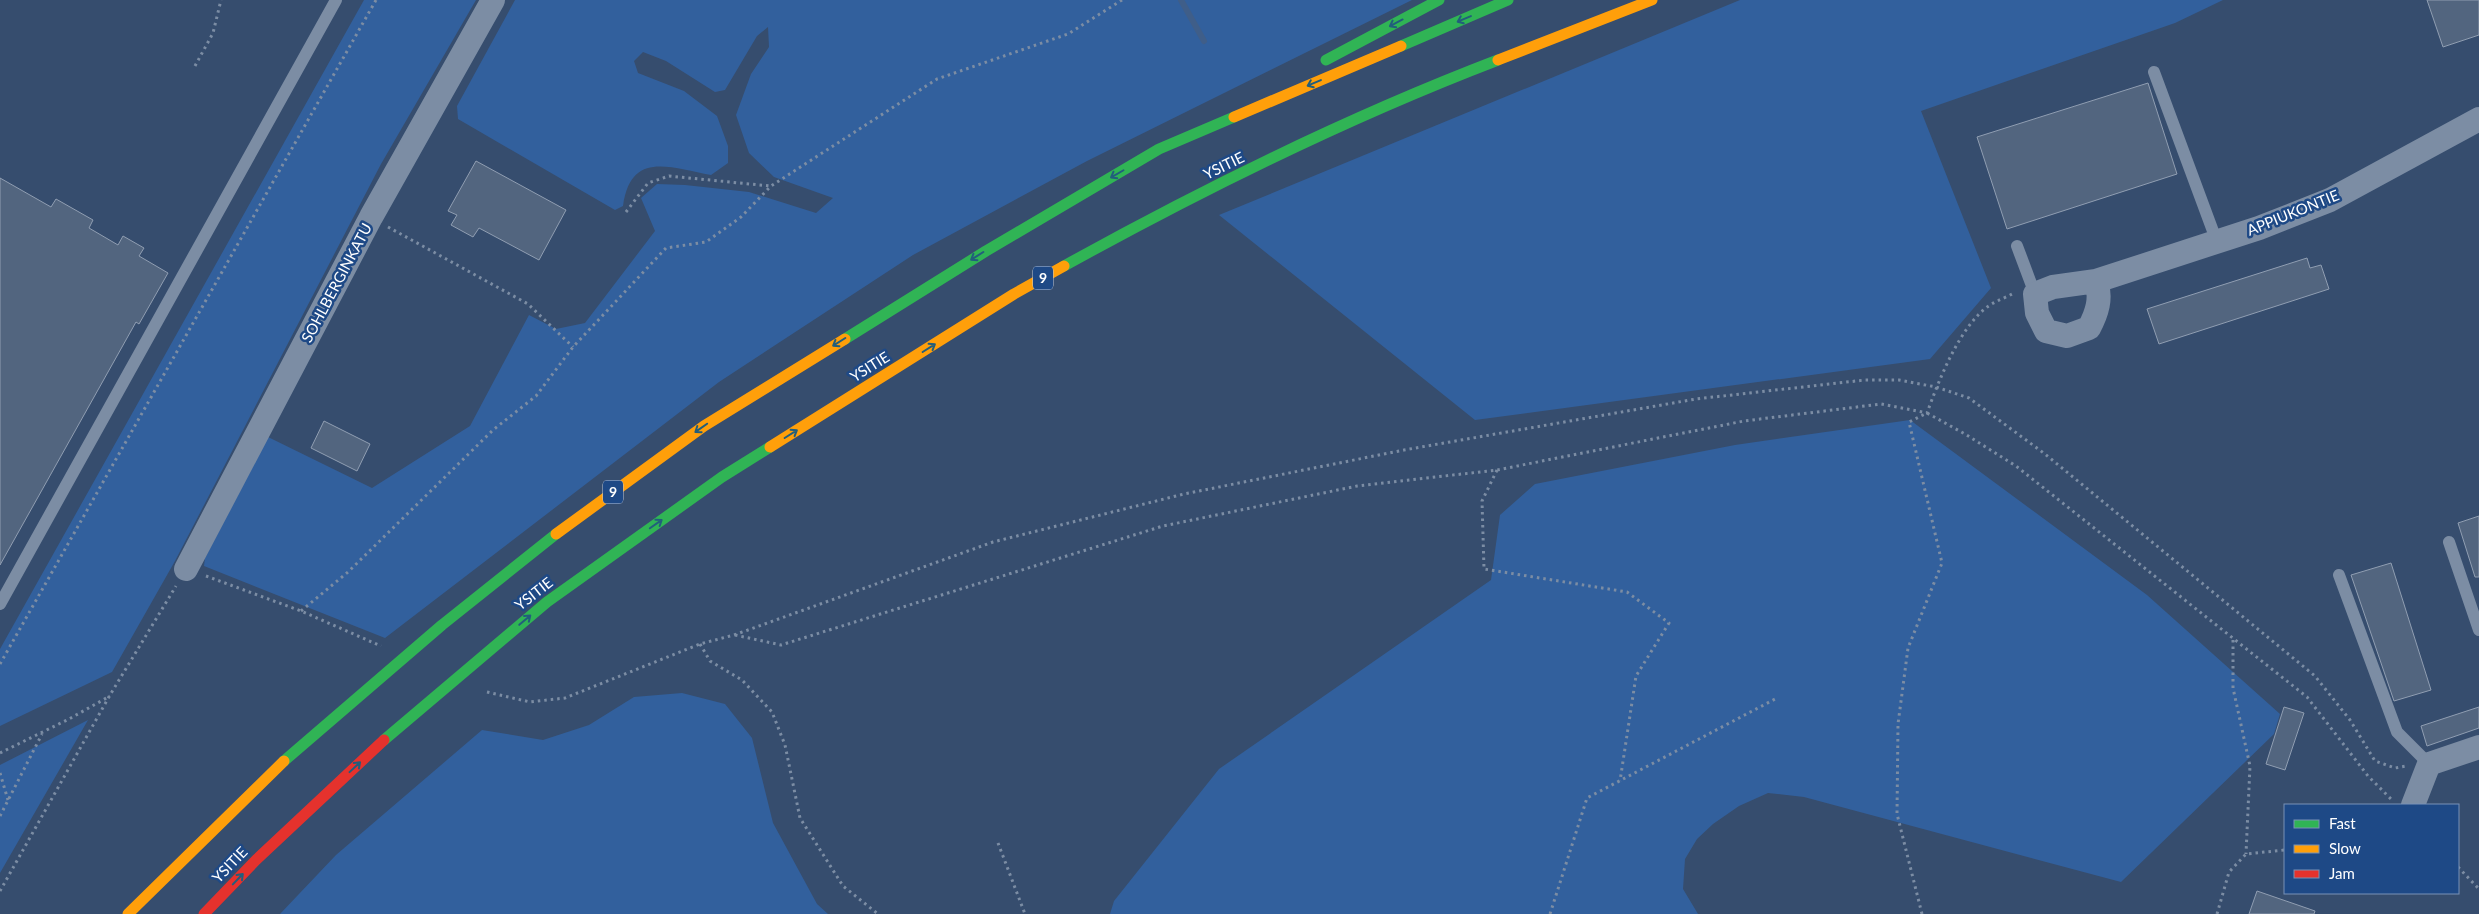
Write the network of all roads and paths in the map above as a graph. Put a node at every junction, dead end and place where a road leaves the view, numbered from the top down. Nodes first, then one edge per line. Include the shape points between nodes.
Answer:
1 (221, 0) edge
2 (336, 0) edge
3 (376, 0) edge
4 (493, 0) edge
5 (1122, 0) edge
6 (1439, 0) edge
7 (1508, 0) edge
8 (1652, 0) edge
9 (195, 66) dead end
10 (1313, 67) dead end
11 (2154, 72) dead end
12 (1279, 85) dead end
13 (2479, 119) edge
14 (1159, 149) junction
15 (771, 186) junction
16 (626, 212) dead end
17 (371, 217) junction
18 (2217, 242) junction
19 (2017, 246) dead end
20 (2096, 282) junction
21 (2025, 293) junction
22 (573, 347) junction
23 (1936, 387) junction
24 (1927, 413) junction
25 (1497, 470) junction
26 (2448, 542) dead end
27 (186, 569) junction
28 (2339, 574) dead end
29 (0, 604) edge
30 (301, 611) junction
31 (2479, 630) edge
32 (734, 635) junction
33 (2233, 639) junction
34 (700, 644) junction
35 (381, 646) dead end
36 (0, 664) edge
37 (486, 692) dead end
38 (110, 696) junction
39 (1776, 698) dead end
40 (42, 732) junction
41 (2479, 747) edge
42 (0, 753) edge
43 (2429, 764) junction
44 (0, 772) edge
45 (1620, 781) junction
46 (8, 800) junction
47 (2396, 804) edge
48 (2413, 804) edge
49 (0, 816) edge
50 (998, 843) dead end
51 (2284, 850) edge
52 (2246, 854) junction
53 (2459, 868) edge
54 (2479, 889) edge
55 (0, 891) edge
56 (128, 914) edge
57 (204, 914) edge
58 (878, 914) edge
59 (1025, 914) edge
60 (1550, 914) edge
61 (1922, 914) edge
62 (2217, 914) edge

1 - 9 path via 213,33
2 - 29 lane
3 - 36 path
4 - 17 street, SOHLBERGINKATU
5 - 15 path via 1068,34 937,79
6 -> 10 highway
7 -> 14 highway, 9
57 -> 8 highway, YSITIE / 9 via 256,860 391,733 472,664 547,602 722,477 1014,294 1160,213 1325,134 1476,68
11 - 18 lane
12 - 14 highway
13 - 18 street, APPIUKONTIE via 2330,200
14 -> 56 highway, 9 via 986,251 704,426 542,544 442,625 266,777
15 - 16 path via 670,176 648,183
15 - 22 path via 741,217 706,242 666,248
17 - 22 path via 528,304
17 - 27 street, SOHLBERGINKATU
18 - 20 street, APPIUKONTIE
19 - 21 lane
20 - 21 street, APPIUKONTIE
20 - 21 street via 2098,312 2089,328 2067,336 2046,332
21 - 23 path via 1989,306 1968,328
22 - 30 path via 536,396 493,430 348,572
23 - 24 path
23 - 32 path via 1899,380 1865,380 1696,400 1404,450 1184,494 993,542
23 - 43 path via 1969,398 2045,454 2315,676 2350,720 2375,760 2395,768
24 - 25 path via 1881,404 1744,420
24 - 33 path via 2016,466
24 - 61 path via 1909,422 1942,563 1908,648 1898,724 1897,814
25 - 32 path via 1358,486 1163,526 781,645
25 - 45 path via 1482,501 1484,569 1627,592 1669,623 1636,676
26 - 31 lane
27 - 30 path
27 - 38 path
28 - 43 lane via 2397,732
30 - 35 path
32 - 34 path
33 - 47 path via 2307,697 2368,776
33 - 52 path via 2233,688 2250,766
34 - 37 path via 565,698 530,702
34 - 58 path via 710,661 742,680 772,712 785,746 800,818 843,886
38 - 40 path
38 - 55 path
39 - 45 path
40 - 42 path
40 - 46 path
41 - 43 street
43 - 48 street
44 - 46 path
45 - 60 path via 1587,798
46 - 49 path
50 - 59 path
51 - 52 path
52 - 62 path via 2229,872
53 - 54 path

